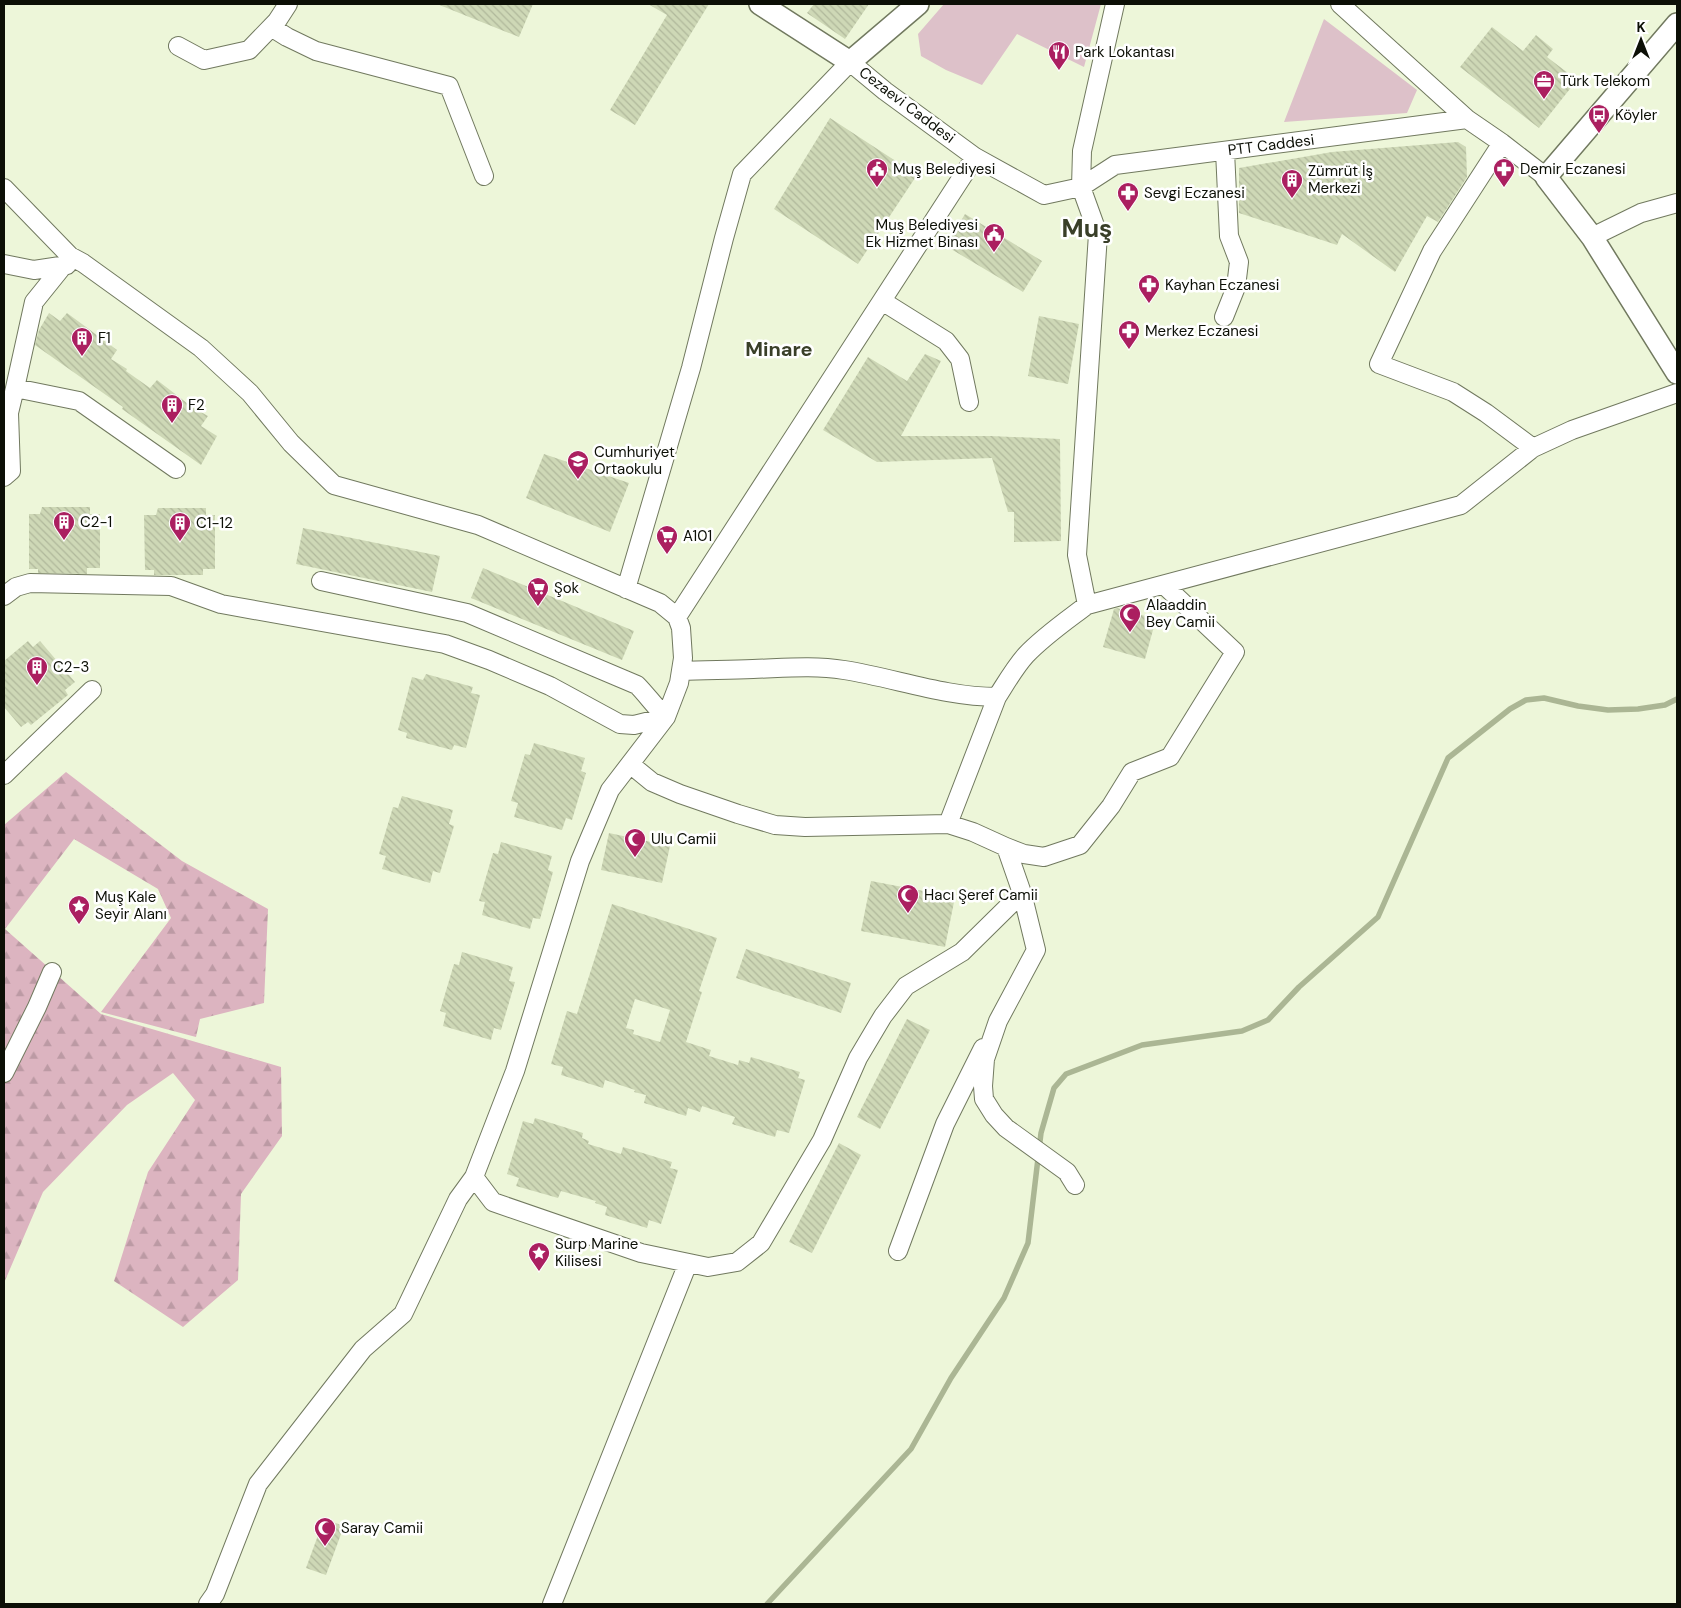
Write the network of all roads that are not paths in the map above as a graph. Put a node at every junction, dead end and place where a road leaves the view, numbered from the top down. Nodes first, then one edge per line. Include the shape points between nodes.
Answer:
1 (288, 4) edge
2 (760, 4) edge
3 (918, 4) edge
4 (1115, 4) edge
5 (1340, 4) edge
6 (1677, 24) edge
7 (271, 28) junction
8 (178, 46) dead end
9 (850, 62) junction
10 (1467, 119) junction
11 (1502, 143) junction
12 (1224, 151) junction
13 (975, 157) junction
14 (484, 176) dead end
15 (1546, 177) junction
16 (1081, 187) junction
17 (4, 188) edge
18 (1677, 203) edge
19 (1592, 237) junction
20 (83, 263) junction
21 (4, 264) edge
22 (63, 266) junction
23 (882, 301) junction
24 (1224, 317) dead end
25 (1677, 373) edge
26 (15, 388) junction
27 (1677, 393) edge
28 (968, 402) dead end
29 (6, 412) edge
30 (1533, 448) junction
31 (176, 469) dead end
32 (4, 476) edge
33 (4, 582) edge
34 (321, 582) dead end
35 (30, 583) junction
36 (1164, 585) junction
37 (626, 589) junction
38 (4, 596) edge
39 (1087, 605) junction
40 (678, 617) junction
41 (681, 671) junction
42 (92, 690) dead end
43 (997, 697) junction
44 (666, 717) junction
45 (630, 764) junction
46 (4, 775) edge
47 (948, 824) junction
48 (1006, 847) junction
49 (1022, 893) junction
50 (52, 972) dead end
51 (998, 1021) junction
52 (4, 1073) edge
53 (474, 1177) junction
54 (1071, 1179) dead end
55 (898, 1251) dead end
56 (688, 1263) junction
57 (208, 1604) edge
58 (552, 1604) edge

1 - 7 street
2 - 9 street, Cezaevi Caddesi
3 - 9 street
4 - 16 street via 1082,151
5 - 10 street
6 - 15 street
7 - 8 street via 249,50 204,60
7 - 14 street via 316,51 449,86
9 - 13 street, Cezaevi Caddesi
9 - 37 street via 742,174 691,368
10 - 11 street
10 - 12 street, PTT Caddesi
11 - 15 street
11 - 30 street via 1432,251 1379,364 1452,392
12 - 16 street, PTT Caddesi via 1115,165
12 - 24 street via 1230,236 1239,262 1236,287
13 - 16 street, Cezaevi Caddesi via 1044,195
13 - 23 street
15 - 19 street
16 - 39 street via 1098,234 1077,555
17 - 20 street via 70,256
18 - 19 street via 1641,213
19 - 25 street
20 - 22 street
20 - 37 street via 201,348 250,393 292,443 334,485 478,525
21 - 22 street via 34,270
22 - 26 street via 34,302
23 - 28 street via 946,341 960,359
23 - 40 street
26 - 29 street
26 - 31 street via 79,401
27 - 30 street via 1572,430
29 - 32 street via 11,471
30 - 36 street via 1461,505
33 - 35 street
34 - 44 street via 467,613 637,685
35 - 38 street via 16,587
35 - 44 street via 171,586 221,604 445,644 550,686 620,724 634,725
36 - 39 street
36 - 48 street via 1235,652 1170,757 1132,772 1111,806 1080,845 1044,857
37 - 40 street via 660,603
39 - 43 street via 1047,635 1026,656
40 - 41 street via 683,658
41 - 43 street via 814,667 937,690
41 - 44 street
42 - 46 street
43 - 47 street
44 - 45 street
45 - 47 street via 652,782 680,794 775,825
45 - 53 street via 610,790 580,860 515,1071
47 - 48 street
48 - 49 street
49 - 51 street via 1036,950
49 - 56 street via 962,952 906,986 883,1016 858,1058 822,1140 761,1243 737,1262 708,1267
50 - 52 street
51 - 54 street via 985,1059 984,1099 1006,1128
51 - 55 street via 945,1124
53 - 56 street via 493,1202 640,1253
53 - 57 street via 458,1199 403,1314 363,1349 258,1484 215,1594
56 - 58 street

